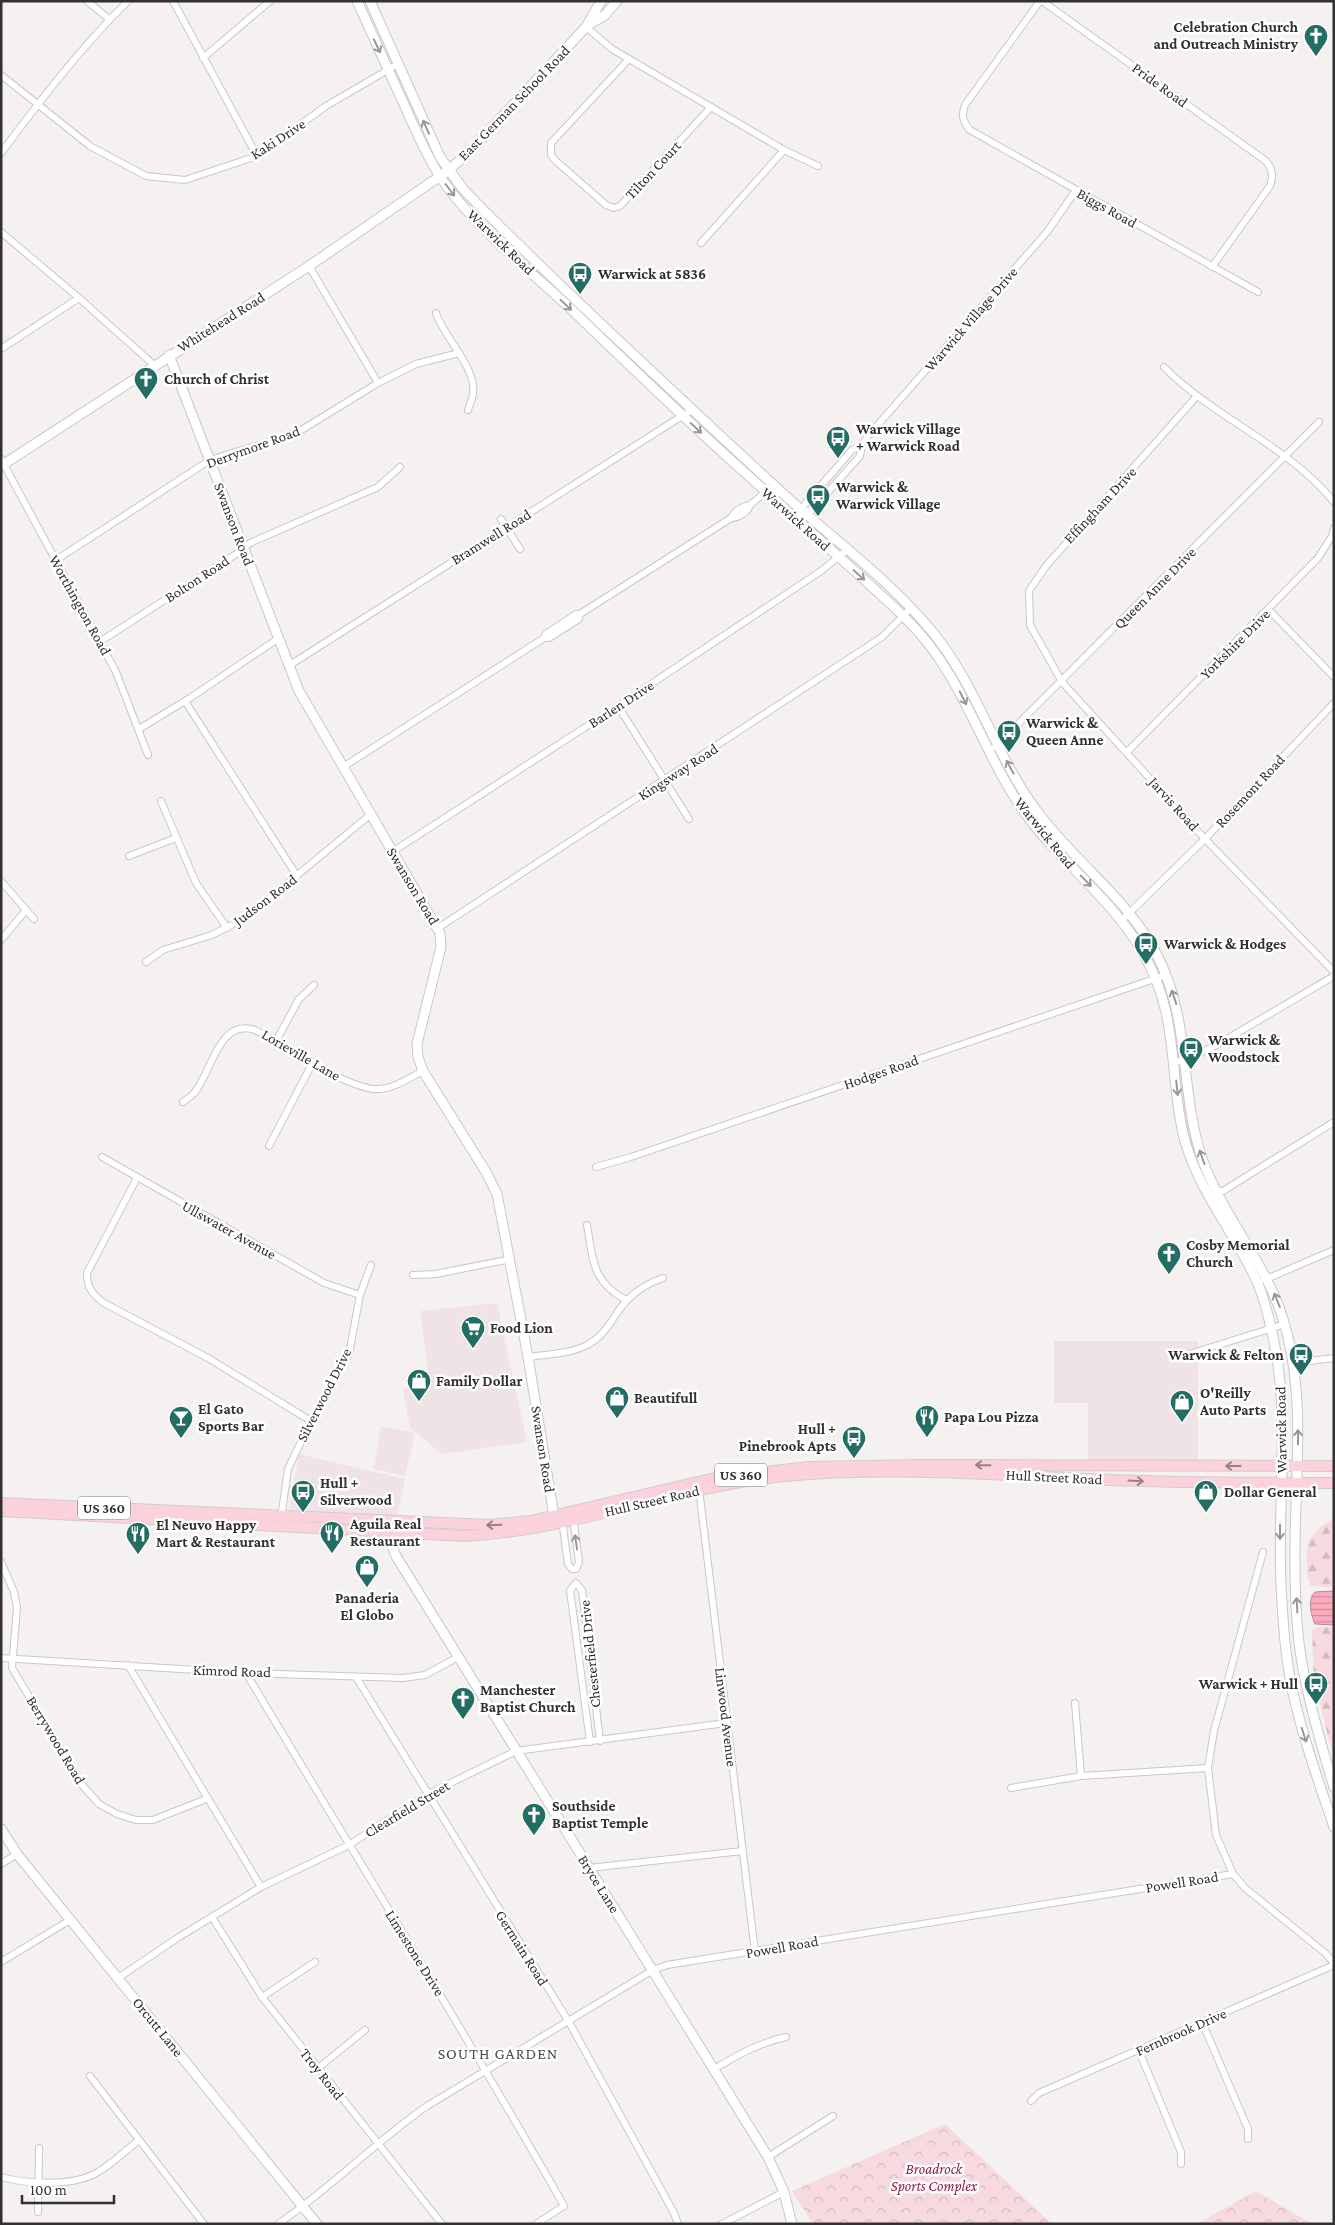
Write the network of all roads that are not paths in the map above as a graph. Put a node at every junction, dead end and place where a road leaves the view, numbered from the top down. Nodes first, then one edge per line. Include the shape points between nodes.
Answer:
1 (87, 1) edge
2 (128, 1) edge
3 (173, 1) edge
4 (270, 1) edge
5 (357, 1) edge
6 (370, 1) edge
7 (602, 1) edge
8 (617, 1) edge
9 (1041, 1) edge
10 (109, 19) junction
11 (586, 26) junction
12 (203, 58) junction
13 (630, 59) junction
14 (398, 64) junction
15 (389, 71) junction
16 (1, 75) edge
17 (38, 104) junction
18 (712, 107) junction
19 (784, 150) junction
20 (1, 153) edge
21 (257, 156) junction
22 (818, 166) dead end
23 (448, 170) junction
24 (440, 176) junction
25 (1076, 190) junction
26 (1, 232) edge
27 (701, 243) dead end
28 (309, 266) junction
29 (1212, 267) junction
30 (1258, 292) dead end
31 (80, 298) junction
32 (436, 313) dead end
33 (1, 349) edge
34 (459, 354) junction
35 (169, 355) junction
36 (154, 366) junction
37 (1164, 367) dead end
38 (378, 383) junction
39 (1197, 396) junction
40 (693, 409) junction
41 (468, 410) dead end
42 (683, 416) junction
43 (1319, 422) dead end
44 (1285, 456) junction
45 (210, 460) junction
46 (2, 463) edge
47 (400, 467) dead end
48 (774, 485) junction
49 (765, 492) junction
50 (1334, 502) edge
51 (803, 512) junction
52 (501, 519) dead end
53 (796, 520) junction
54 (506, 527) junction
55 (1334, 528) edge
56 (243, 548) junction
57 (520, 549) dead end
58 (847, 550) junction
59 (838, 557) junction
60 (56, 560) junction
61 (911, 608) junction
62 (1268, 610) junction
63 (904, 617) junction
64 (1030, 625) joint
65 (279, 638) junction
66 (101, 641) junction
67 (290, 665) junction
68 (1334, 677) edge
69 (1062, 682) junction
70 (185, 701) junction
71 (1334, 703) edge
72 (618, 706) junction
73 (139, 729) junction
74 (998, 744) junction
75 (990, 752) junction
76 (1127, 752) junction
77 (148, 755) dead end
78 (343, 767) junction
79 (664, 781) junction
80 (161, 801) dead end
81 (371, 814) junction
82 (689, 819) dead end
83 (176, 838) junction
84 (1205, 839) junction
85 (392, 852) junction
86 (129, 856) dead end
87 (297, 876) junction
88 (1, 881) edge
89 (26, 910) junction
90 (1130, 913) junction
91 (34, 919) dead end
92 (1122, 920) junction
93 (227, 928) junction
94 (438, 928) junction
95 (1, 940) edge
96 (146, 962) dead end
97 (1334, 974) edge
98 (1166, 975) junction
99 (1156, 978) junction
100 (314, 985) dead end
101 (276, 1041) junction
102 (1185, 1059) junction
103 (313, 1062) junction
104 (1175, 1063) junction
105 (423, 1071) junction
106 (183, 1102) dead end
107 (1334, 1122) edge
108 (269, 1146) dead end
109 (102, 1158) dead end
110 (596, 1167) dead end
111 (137, 1178) junction
112 (1217, 1191) junction
113 (587, 1225) dead end
114 (1334, 1250) edge
115 (511, 1259) junction
116 (371, 1265) dead end
117 (412, 1275) dead end
118 (663, 1278) dead end
119 (1268, 1279) junction
120 (1257, 1283) junction
121 (360, 1295) junction
122 (626, 1300) junction
123 (1285, 1324) junction
124 (1271, 1328) junction
125 (1180, 1356) dead end
126 (528, 1357) junction
127 (1334, 1358) edge
128 (1293, 1363) junction
129 (311, 1421) junction
130 (1282, 1466) junction
131 (1297, 1466) junction
132 (1334, 1466) edge
133 (1281, 1483) junction
134 (1297, 1483) junction
135 (1334, 1483) edge
136 (699, 1486) junction
137 (1, 1503) edge
138 (1, 1512) edge
139 (563, 1518) junction
140 (281, 1521) junction
141 (388, 1527) junction
142 (1263, 1552) dead end
143 (1, 1562) edge
144 (458, 1657) junction
145 (1, 1658) edge
146 (13, 1660) junction
147 (128, 1665) junction
148 (246, 1673) junction
149 (356, 1677) junction
150 (1075, 1704) dead end
151 (726, 1723) junction
152 (600, 1741) junction
153 (590, 1742) junction
154 (516, 1751) junction
155 (1208, 1768) junction
156 (1081, 1776) junction
157 (1334, 1787) edge
158 (1011, 1788) dead end
159 (428, 1794) junction
160 (206, 1799) junction
161 (1334, 1827) edge
162 (1, 1829) edge
163 (349, 1845) junction
164 (742, 1852) junction
165 (16, 1854) junction
166 (1, 1864) edge
167 (589, 1868) junction
168 (1233, 1874) junction
169 (261, 1887) junction
170 (212, 1917) junction
171 (70, 1920) junction
172 (755, 1952) junction
173 (1, 1962) edge
174 (315, 1962) dead end
175 (1334, 1964) edge
176 (653, 1970) junction
177 (118, 1978) junction
178 (262, 1997) junction
179 (569, 2022) junction
180 (1202, 2022) junction
181 (365, 2030) dead end
182 (786, 2037) dead end
183 (1139, 2050) junction
184 (317, 2069) junction
185 (487, 2069) junction
186 (714, 2069) junction
187 (90, 2076) dead end
188 (1031, 2101) dead end
189 (833, 2116) dead end
190 (1248, 2139) dead end
191 (138, 2141) junction
192 (377, 2144) junction
193 (39, 2148) dead end
194 (768, 2157) junction
195 (1181, 2164) dead end
196 (1, 2177) edge
197 (38, 2183) junction
198 (784, 2192) junction
199 (303, 2207) junction
200 (38, 2212) dead end
201 (204, 2224) edge
202 (278, 2224) edge
203 (317, 2224) edge
204 (442, 2224) edge
205 (536, 2224) edge
206 (678, 2224) edge
207 (722, 2224) edge
208 (792, 2224) edge

1 - 10 street
2 - 10 street
3 - 12 street
4 - 12 street
5 -> 15 main road, Warwick Road
6 - 14 main road, Warwick Road
7 - 11 main road, East German School Road
8 - 11 main road, East German School Road via 604,15
9 - 25 street, Biggs Road via 965,105 962,118 970,130
9 - 29 street, Pride Road via 1266,160 1270,166 1270,186
10 - 17 street
11 - 13 street via 600,40
11 - 23 main road, East German School Road via 473,148
12 - 21 street
13 - 18 street
13 - 18 street, Tilton Court via 551,143 551,155 556,161 606,205 620,206
14 - 15 street, Kaki Drive
23 -> 14 main road, Warwick Road
15 - 21 street, Kaki Drive via 326,106
15 - 24 main road, Warwick Road
16 - 17 street
17 - 20 street
17 - 21 street, Kaki Drive via 90,146 146,176 185,180
18 - 19 street
19 - 22 street
19 - 27 street
23 - 24 main road, East German School Road
23 - 40 main road, Warwick Road via 490,218
24 - 28 main road, Whitehead Road
24 -> 42 main road, Warwick Road via 483,227
25 - 29 street, Biggs Road
25 - 51 street, Warwick Village Drive via 1047,232 862,445 852,450 817,489
26 - 31 street
28 - 35 main road, Whitehead Road
28 - 38 street
29 - 30 street, Biggs Road
31 - 33 street
31 - 36 street
32 - 34 street
34 - 38 street, Derrymore Road via 416,364
34 - 41 street via 473,386
35 - 36 main road, Whitehead Road
35 - 45 main road, Swanson Road
36 - 46 main road, Whitehead Road
37 - 39 street
38 - 45 street, Derrymore Road via 303,429
39 - 44 street
39 - 64 street, Effingham Drive via 1046,566 1029,591
40 - 42 street, Bramwell Road
40 - 48 main road, Warwick Road
42 -> 49 main road, Warwick Road
42 - 54 street, Bramwell Road
43 - 44 street, Queen Anne Drive
44 - 50 street
44 - 69 street, Queen Anne Drive
45 - 56 main road, Swanson Road
45 - 60 street, Derrymore Road
46 - 60 street, Worthington Road
47 - 56 street, Bolton Road via 378,487
48 - 49 street
48 - 51 main road, Warwick Road
49 - 53 main road, Warwick Road
49 - 78 street via 732,518 580,614 580,619 544,638
51 - 53 street, Warwick Village Drive
51 - 58 main road, Warwick Road
52 - 54 street
53 - 59 main road, Warwick Road
54 - 57 street
54 - 67 street, Bramwell Road
55 - 62 street, Yorkshire Drive via 1318,558
56 - 65 main road, Swanson Road
56 - 66 street, Bolton Road
58 - 59 street, Barlen Drive
58 - 61 main road, Warwick Road
59 -> 63 main road, Warwick Road
59 - 72 street, Barlen Drive
60 - 66 street, Worthington Road
61 - 63 street, Kingsway Road
61 - 74 main road, Warwick Road via 953,660
62 - 68 street
62 - 76 street, Yorkshire Drive
63 -> 75 main road, Warwick Road via 941,661
63 - 79 street, Kingsway Road via 882,637
64 - 69 street, Jarvis Road
65 - 67 main road, Swanson Road
65 - 70 street
66 - 73 street, Worthington Road
67 - 78 main road, Swanson Road via 299,691
69 - 74 street, Queen Anne Drive
69 - 76 street, Jarvis Road
70 - 73 street
70 - 87 street
71 - 84 street, Rosemont Road
72 - 79 street
72 - 85 street, Barlen Drive
73 - 77 street, Worthington Road
74 - 75 street, Queen Anne Drive
90 -> 74 main road, Warwick Road via 1046,823 1021,787
75 -> 92 main road, Warwick Road via 1012,794 1038,829
76 - 84 street, Jarvis Road
78 - 81 main road, Swanson Road
79 - 82 street
79 - 94 street, Kingsway Road
80 - 83 street
81 - 85 main road, Swanson Road
81 - 87 street, Judson Road
83 - 86 street
83 - 93 street via 196,883
84 - 90 street, Rosemont Road
84 - 97 street, Jarvis Road
85 - 94 main road, Swanson Road
87 - 93 street, Judson Road via 258,909
88 - 89 street
89 - 91 street
89 - 95 street
90 - 92 street, Rosemont Road
90 - 98 main road, Warwick Road
92 - 99 main road, Warwick Road
93 - 96 street, Judson Road via 163,950
94 - 105 main road, Swanson Road via 441,947 417,1044
97 - 102 street via 1215,1046
98 - 99 street, Hodges Road
102 -> 98 main road, Warwick Road via 1181,1025
99 - 104 main road, Warwick Road via 1168,1017
99 - 110 street, Hodges Road via 631,1158
100 - 101 street via 300,999
101 - 103 street, Lorieville Lane
101 - 106 street, Lorieville Lane via 249,1028 232,1032 223,1041 195,1092
102 - 104 street
112 -> 102 main road, Warwick Road via 1193,1125
103 - 105 street, Lorieville Lane via 353,1084 370,1089 392,1086
103 - 108 street
104 -> 120 main road, Warwick Road via 1182,1129 1189,1154 1200,1181
105 - 115 main road, Swanson Road via 494,1187
107 - 112 street via 1223,1191
109 - 111 street, Ullswater Avenue
111 - 121 street, Ullswater Avenue via 324,1283
111 - 129 street via 92,1259 87,1273 87,1285 92,1294 208,1358
112 - 119 main road, Warwick Road
113 - 122 street via 598,1277 608,1289
114 - 119 street
115 - 117 street via 436,1274
115 - 126 main road, Swanson Road
116 - 121 street, Silverwood Drive
118 - 122 street via 641,1288
119 - 120 street
123 -> 119 main road, Warwick Road
120 - 124 main road, Warwick Road
121 - 129 street, Silverwood Drive via 349,1354
122 - 126 street via 602,1334 590,1344
123 - 124 street
123 - 128 main road, Warwick Road
124 - 125 street
124 - 130 main road, Warwick Road via 1282,1397
126 - 139 main road, Swanson Road
127 - 128 street
131 -> 128 main road, Warwick Road
129 - 140 street, Silverwood Drive via 288,1469
130 - 131 main road, US 360
130 - 133 main road, Warwick Road
130 -> 136 main road, Hull Street Road / US 360 via 835,1465 768,1471
131 - 132 main road, US 360
131 - 134 main road, Warwick Road
133 - 134 main road, Hull Street Road / US 360
136 -> 133 main road, Hull Street Road / US 360 via 785,1476 872,1472 1176,1483
133 -> 161 main road, Warwick Road via 1281,1582 1290,1678
134 - 135 main road, Hull Street Road / US 360
157 -> 134 main road, Warwick Road via 1301,1654 1295,1557
136 - 139 main road, Hull Street Road / US 360
136 - 151 street, Linwood Avenue
137 - 140 main road, Hull Street Road / US 360
138 - 140 main road, Hull Street Road / US 360
139 -> 139 street via 568,1566 576,1569 579,1562
139 - 141 main road, Hull Street Road / US 360 via 489,1525
140 - 141 main road, Hull Street Road / US 360
141 - 144 main road, Bryce Lane via 396,1556
142 - 155 street via 1214,1731
143 - 146 street, Berrywood Road via 17,1608
144 - 149 street, Kimrod Road via 425,1675
144 - 154 main road, Bryce Lane
145 - 146 street, Kimrod Road
146 - 147 street, Kimrod Road
146 - 160 street, Berrywood Road via 12,1668 82,1785 99,1804 136,1820 153,1820
147 - 148 street, Kimrod Road
147 - 160 street
148 - 149 street, Kimrod Road
148 - 163 street, Limestone Drive
149 - 159 street, Germain Road
150 - 156 street
151 - 152 street, Clearfield Street
151 - 164 street, Linwood Avenue
152 - 153 street, Clearfield Street
152 - 153 street, Chesterfield Drive via 582,1590 576,1583 570,1590
153 - 154 street, Clearfield Street
154 - 159 street, Clearfield Street
154 - 167 main road, Bryce Lane
155 - 156 street
155 - 168 street via 1216,1835
156 - 158 street
159 - 163 street, Clearfield Street
159 - 179 street, Germain Road
160 - 169 street
162 - 165 main road, Orcutt Lane
163 - 169 street, Clearfield Street
163 - 185 street, Limestone Drive
164 - 167 street
164 - 172 street, Linwood Avenue
165 - 166 street
165 - 171 main road, Orcutt Lane
167 - 176 main road, Bryce Lane
168 - 172 street, Powell Road
168 - 175 street
169 - 170 street, Clearfield Street
170 - 177 street, Clearfield Street
170 - 178 street, Troy Road
171 - 173 street
171 - 177 main road, Orcutt Lane
172 - 176 street, Powell Road
174 - 178 street
175 - 180 street, Fernbrook Drive
176 - 179 street, Powell Road
176 - 186 main road, Bryce Lane
177 - 199 main road, Orcutt Lane
178 - 184 street, Troy Road
179 - 185 street, Powell Road
179 - 206 street, Germain Road
180 - 183 street, Fernbrook Drive
180 - 190 street via 1248,2129
181 - 184 street
182 - 186 street via 758,2044
183 - 188 street, Fernbrook Drive via 1039,2093
183 - 195 street via 1181,2152
184 - 192 street, Troy Road
185 - 192 street, Powell Road via 419,2111
185 - 205 street, Limestone Drive via 564,2206
186 - 194 main road, Bryce Lane
187 - 191 street
189 - 194 street
191 - 197 street via 97,2173 76,2180
191 - 201 street
192 - 199 street, Powell Road
192 - 204 street, Troy Road
193 - 197 street
194 - 198 main road, Bryce Lane
196 - 197 street
197 - 200 street
198 - 207 street
198 - 208 main road, Bryce Lane
199 - 202 street, Powell Road
199 - 203 main road, Orcutt Lane

